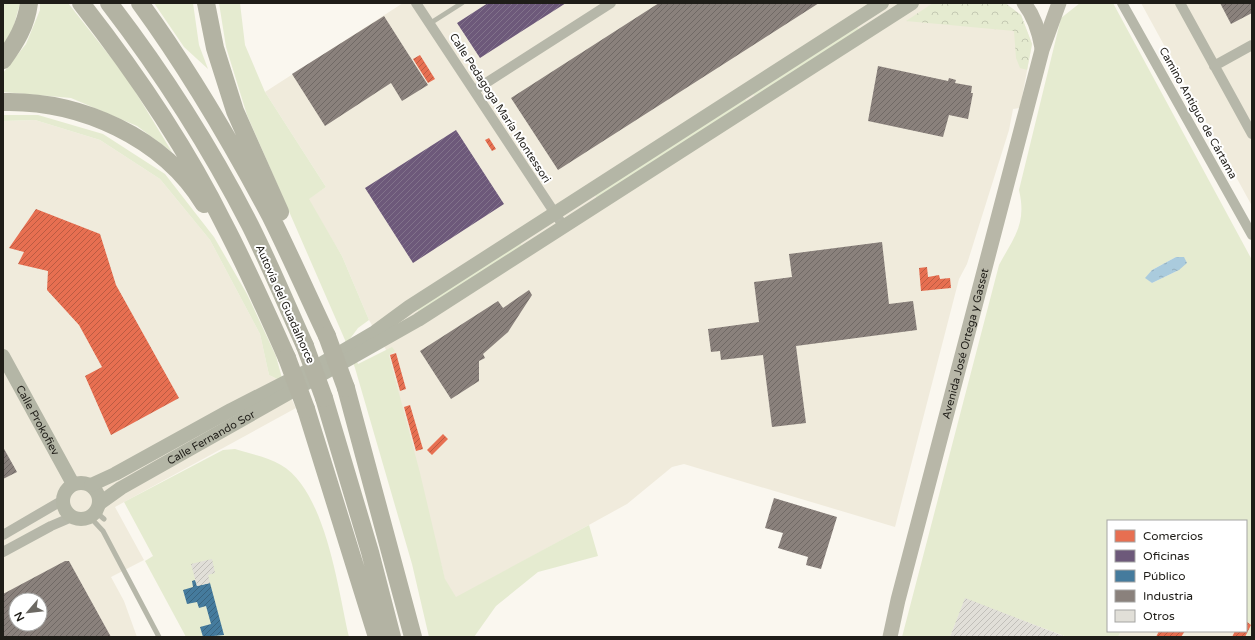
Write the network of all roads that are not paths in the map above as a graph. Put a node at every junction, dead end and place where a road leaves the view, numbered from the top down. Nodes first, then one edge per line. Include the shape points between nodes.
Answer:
1 (29, 3) edge
2 (81, 3) edge
3 (109, 3) edge
4 (140, 3) edge
5 (206, 3) edge
6 (416, 3) edge
7 (462, 3) edge
8 (611, 3) edge
9 (882, 3) edge
10 (1024, 3) edge
11 (1059, 3) edge
12 (1122, 3) edge
13 (1180, 3) edge
14 (904, 5) edge
15 (429, 24) junction
16 (1252, 45) edge
17 (1042, 50) junction
18 (3, 60) edge
19 (1214, 66) junction
20 (475, 90) junction
21 (3, 102) edge
22 (1252, 134) edge
23 (555, 214) junction
24 (564, 227) junction
25 (1252, 235) edge
26 (255, 288) junction
27 (327, 336) junction
28 (3, 356) edge
29 (321, 370) junction
30 (73, 484) junction
31 (91, 485) junction
32 (63, 500) junction
33 (97, 513) junction
34 (72, 517) junction
35 (3, 535) edge
36 (3, 552) edge
37 (159, 637) edge
38 (377, 637) edge
39 (392, 637) edge
40 (413, 637) edge
41 (890, 637) edge

1 - 18 highway via 27,17 17,40
2 - 26 highway via 147,94 192,165 224,223
3 - 39 highway, Autovía del Guadalhorce, bridge via 138,41 195,127 250,225 305,346 324,398 370,552
4 - 27 highway, Autovía del Guadalhorce via 165,37 227,136 270,216
5 - 27 highway via 215,48 235,111 306,268
6 - 15 street, Calle Pedagoga María Montessori
7 - 15 lane
8 - 20 street
9 - 23 street
10 - 17 main road, Avenida José Ortega y Gasset via 1030,10 1038,30
11 - 17 main road, Avenida José Ortega y Gasset
12 - 25 street, Camino Antiguo de Cártama
13 - 19 street
14 - 24 street
15 - 20 street, Calle Pedagoga María Montessori
16 - 19 street
17 - 41 main road, Avenida José Ortega y Gasset
19 - 22 street
20 - 23 street, Calle Pedagoga María Montessori
21 - 26 highway via 40,104 73,110 113,125 145,144 172,165 201,199
23 - 24 street, Calle Pedagoga María Montessori
23 - 29 street via 409,307
24 - 29 street via 418,320
26 - 38 highway, bridge via 287,358 306,409
27 - 40 highway, Autovía del Guadalhorce, bridge via 346,388
28 - 30 street, Calle Prokofiev
29 - 31 street, Calle Fernando Sor via 231,410
29 - 33 street, Calle Fernando Sor via 121,488
30 - 31 street via 79,482
30 - 32 street via 64,494
31 - 33 street via 99,496
32 - 34 street via 64,507
32 - 35 street
33 - 34 street via 82,519
33 - 37 lane via 103,531
34 - 36 street

